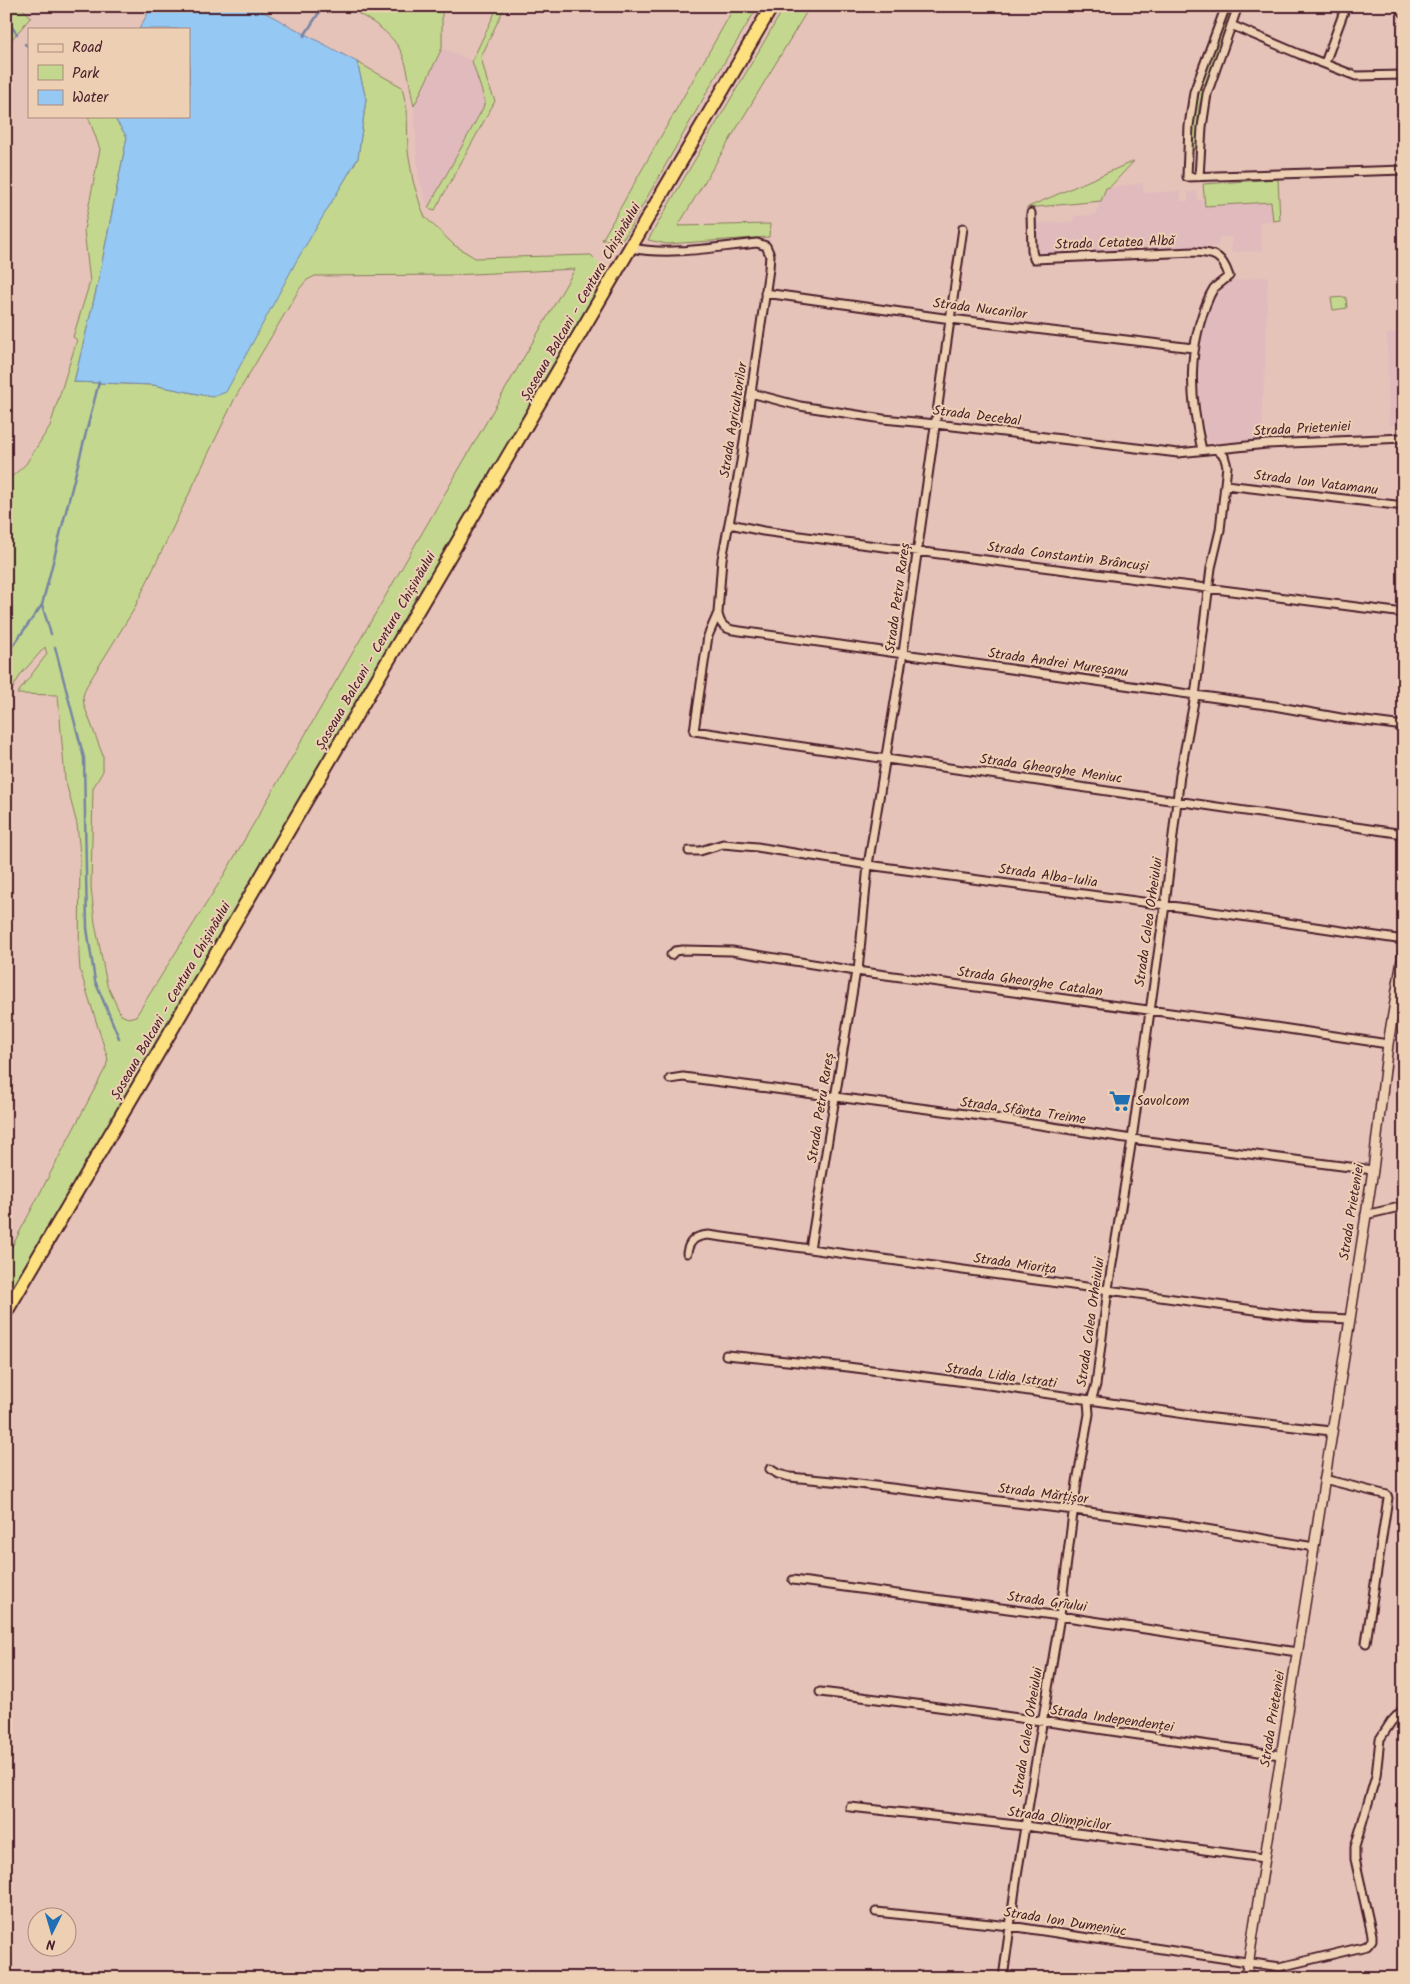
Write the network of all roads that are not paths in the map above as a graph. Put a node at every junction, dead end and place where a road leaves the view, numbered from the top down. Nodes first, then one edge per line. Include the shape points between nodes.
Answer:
1 (772, 6) edge
2 (1226, 6) edge
3 (1238, 6) edge
4 (1346, 6) edge
5 (1398, 6) edge
6 (1404, 13) edge
7 (1231, 25) junction
8 (1325, 63) junction
9 (1404, 75) edge
10 (1404, 170) edge
11 (1199, 177) junction
12 (1031, 213) dead end
13 (963, 228) dead end
14 (630, 248) junction
15 (765, 293) junction
16 (951, 319) junction
17 (1194, 348) junction
18 (751, 394) junction
19 (936, 424) junction
20 (1404, 438) edge
21 (1216, 449) junction
22 (1202, 450) junction
23 (1226, 485) junction
24 (1404, 506) edge
25 (730, 524) junction
26 (916, 551) junction
27 (1210, 587) junction
28 (718, 613) junction
29 (1404, 613) edge
30 (902, 653) junction
31 (1195, 696) junction
32 (1404, 726) edge
33 (694, 731) joint
34 (886, 758) junction
35 (1177, 801) junction
36 (1404, 834) edge
37 (689, 852) dead end
38 (868, 865) junction
39 (1165, 904) junction
40 (1404, 940) edge
41 (1404, 948) edge
42 (671, 955) dead end
43 (857, 971) junction
44 (1150, 1011) junction
45 (1404, 1014) edge
46 (1392, 1019) junction
47 (1388, 1044) junction
48 (670, 1079) dead end
49 (836, 1098) junction
50 (1132, 1140) junction
51 (1373, 1170) junction
52 (1404, 1206) edge
53 (1365, 1215) junction
54 (810, 1249) junction
55 (687, 1253) dead end
56 (1108, 1290) junction
57 (6, 1312) edge
58 (1350, 1320) junction
59 (726, 1355) dead end
60 (1089, 1401) junction
61 (1332, 1431) junction
62 (770, 1469) dead end
63 (1324, 1479) junction
64 (1074, 1510) junction
65 (1314, 1547) junction
66 (793, 1580) dead end
67 (1060, 1616) junction
68 (1366, 1643) dead end
69 (1297, 1652) junction
70 (820, 1692) dead end
71 (1404, 1708) edge
72 (1043, 1723) junction
73 (1281, 1755) junction
74 (850, 1807) dead end
75 (1025, 1826) junction
76 (1264, 1858) junction
77 (876, 1912) dead end
78 (1010, 1926) junction
79 (1249, 1963) junction
80 (1003, 1978) edge
81 (1246, 1978) edge

1 - 14 highway, Șoseaua Balcani - Centura Chișinăului
2 - 11 street via 1194,92 1187,177
3 - 7 street
4 - 8 street
5 - 6 street
7 - 8 street
7 - 11 street via 1207,94
8 - 9 street via 1356,76
10 - 11 street
12 - 17 street, Strada Cetatea Albă via 1034,259 1209,253 1218,257 1225,264 1229,276 1210,295
13 - 16 street, Strada Petru Rareș
14 - 15 street, Strada Agricultorilor via 667,251 757,243 766,246 770,255
14 - 57 highway, Șoseaua Balcani - Centura Chișinăului
15 - 16 street, Strada Nucarilor
15 - 18 street, Strada Agricultorilor
16 - 17 street, Strada Nucarilor
16 - 19 street, Strada Petru Rareș
17 - 22 street via 1194,397
18 - 19 street, Strada Decebal via 860,416
18 - 25 street, Strada Agricultorilor
19 - 22 street, Strada Decebal via 1132,449 1178,453
19 - 26 street, Strada Petru Rareș
20 - 21 street, Strada Prieteniei
21 - 22 street, Strada Prieteniei
21 - 23 street, Strada Calea Orheiului via 1224,456 1227,466
23 - 24 street, Strada Ion Vatamanu
23 - 27 street, Strada Calea Orheiului
25 - 26 street, Strada Constantin Brâncuși
25 - 28 street, Strada Agricultorilor via 722,560
26 - 27 street, Strada Constantin Brâncuși
26 - 30 street, Strada Petru Rareș
27 - 29 street, Strada Constantin Brâncuși
27 - 31 street, Strada Calea Orheiului
28 - 30 street, Strada Andrei Mureșanu via 727,629
28 - 33 street, Strada Agricultorilor via 708,636
30 - 31 street, Strada Andrei Mureșanu
30 - 34 street, Strada Petru Rareș
31 - 32 street, Strada Andrei Mureșanu
31 - 35 street, Strada Calea Orheiului
33 - 34 street, Strada Gheorghe Meniuc
34 - 35 street, Strada Gheorghe Meniuc
34 - 38 street, Strada Petru Rareș
35 - 36 street, Strada Gheorghe Meniuc
35 - 39 street, Strada Calea Orheiului
37 - 38 street, Strada Alba-Iulia via 724,844
38 - 39 street, Strada Alba-Iulia
38 - 43 street, Strada Petru Rareș
39 - 40 street, Strada Alba-Iulia
39 - 44 street, Strada Calea Orheiului
41 - 46 street, Strada Prieteniei
42 - 43 street, Strada Gheorghe Catalan via 683,950 732,951
43 - 44 street, Strada Gheorghe Catalan
43 - 49 street, Strada Petru Rareș
44 - 47 street, Strada Gheorghe Catalan
44 - 50 street, Strada Calea Orheiului
45 - 46 street
46 - 47 street, Strada Prieteniei
47 - 51 street, Strada Prieteniei
48 - 49 street, Strada Sfânta Treime via 684,1077
49 - 50 street, Strada Sfânta Treime via 981,1116
49 - 54 street, Strada Petru Rareș
50 - 51 street, Strada Sfânta Treime
50 - 56 street, Strada Calea Orheiului
51 - 53 street, Strada Prieteniei
52 - 53 street
53 - 58 street, Strada Prieteniei
54 - 55 street, Strada Miorița via 708,1235 690,1242
54 - 56 street, Strada Miorița
56 - 58 street, Strada Miorița via 1305,1317
56 - 60 street, Strada Calea Orheiului via 1096,1385
58 - 61 street, Strada Prieteniei
59 - 60 street, Strada Lidia Istrati via 848,1367
60 - 61 street, Strada Lidia Istrati
60 - 64 street, Strada Calea Orheiului
61 - 63 street, Strada Prieteniei
62 - 64 street, Strada Mărțișor via 790,1477
63 - 65 street, Strada Prieteniei
63 - 68 street via 1387,1495 1388,1498
64 - 65 street, Strada Mărțișor
64 - 67 street, Strada Calea Orheiului
65 - 69 street, Strada Prieteniei
66 - 67 street, Strada Grîului
67 - 69 street, Strada Grîului
67 - 72 street, Strada Calea Orheiului
69 - 73 street, Strada Prieteniei
70 - 72 street, Strada Independenței via 932,1705
71 - 79 street via 1380,1739 1376,1776 1355,1847 1372,1935 1370,1943 1280,1967
72 - 73 street, Strada Independenței
72 - 75 street, Strada Calea Orheiului
73 - 76 street, Strada Prieteniei
74 - 75 street, Strada Olimpicilor
75 - 76 street, Strada Olimpicilor
75 - 78 street, Strada Calea Orheiului
76 - 79 street, Strada Prieteniei
77 - 78 street, Strada Ion Dumeniuc
78 - 79 street, Strada Ion Dumeniuc
78 - 80 street, Strada Calea Orheiului
79 - 81 street, Strada Prieteniei

